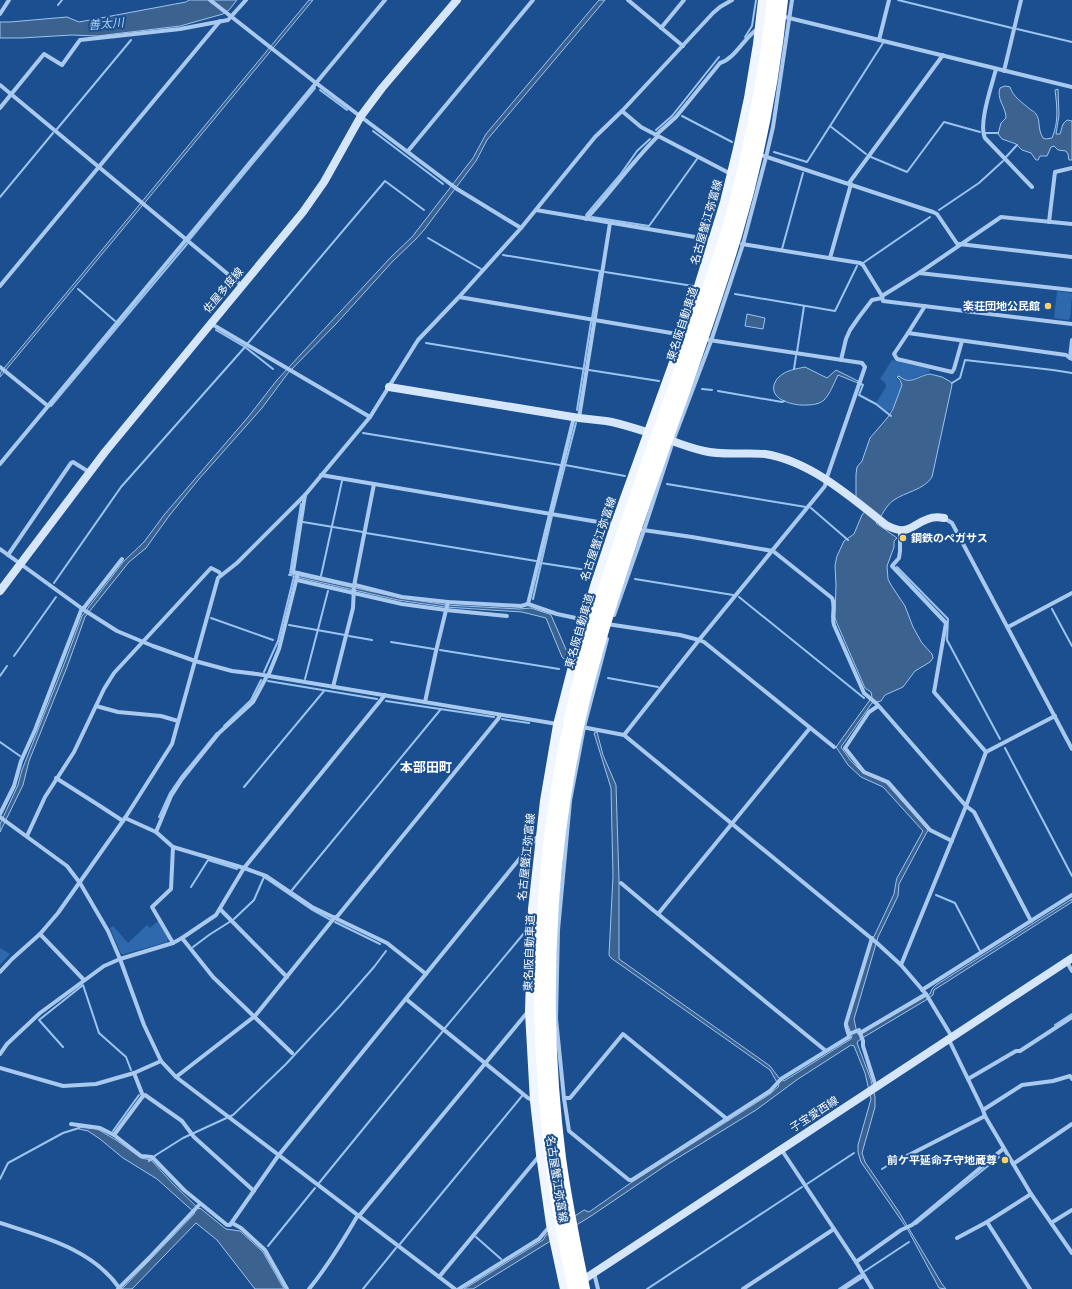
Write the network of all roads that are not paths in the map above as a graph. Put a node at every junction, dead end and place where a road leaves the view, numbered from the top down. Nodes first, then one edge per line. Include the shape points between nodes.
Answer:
1 (9, 0) edge
2 (210, 0) edge
3 (246, 0) edge
4 (385, 0) edge
5 (457, 0) edge
6 (533, 0) edge
7 (628, 0) edge
8 (684, 0) edge
9 (732, 0) edge
10 (763, 0) edge
11 (773, 0) edge
12 (782, 0) edge
13 (792, 0) edge
14 (889, 0) edge
15 (1021, 0) edge
16 (761, 13) junction
17 (0, 14) edge
18 (230, 15) junction
19 (790, 18) junction
20 (220, 21) junction
21 (661, 28) junction
22 (760, 28) junction
23 (879, 40) junction
24 (683, 46) junction
25 (943, 55) junction
26 (996, 69) junction
27 (1004, 71) junction
28 (316, 83) junction
29 (0, 85) edge
30 (1072, 88) edge
31 (11, 94) junction
32 (0, 108) edge
33 (622, 111) junction
34 (361, 116) junction
35 (657, 136) junction
36 (738, 149) junction
37 (408, 151) junction
38 (766, 157) junction
39 (98, 166) junction
40 (1072, 168) edge
41 (732, 175) junction
42 (850, 184) junction
43 (1032, 187) dead end
44 (536, 210) junction
45 (586, 219) junction
46 (1049, 222) junction
47 (610, 223) junction
48 (1072, 224) edge
49 (521, 228) junction
50 (187, 240) junction
51 (714, 240) junction
52 (744, 244) junction
53 (959, 244) junction
54 (1072, 257) edge
55 (830, 258) junction
56 (919, 272) junction
57 (241, 285) junction
58 (0, 286) edge
59 (1072, 290) edge
60 (459, 297) junction
61 (882, 297) junction
62 (925, 306) junction
63 (595, 320) junction
64 (210, 323) junction
65 (1072, 324) edge
66 (908, 333) junction
67 (684, 335) junction
68 (962, 340) junction
69 (1072, 340) edge
70 (711, 341) junction
71 (1071, 359) edge
72 (841, 360) junction
73 (1, 367) edge
74 (389, 387) junction
75 (48, 406) junction
76 (370, 417) junction
77 (576, 418) junction
78 (649, 433) junction
79 (673, 441) junction
80 (0, 464) edge
81 (89, 472) junction
82 (321, 475) junction
83 (826, 480) junction
84 (374, 484) junction
85 (305, 495) junction
86 (550, 514) junction
87 (944, 518) joint
88 (615, 526) junction
89 (644, 530) junction
90 (900, 530) junction
91 (0, 549) edge
92 (773, 551) junction
93 (8, 555) junction
94 (122, 559) dead end
95 (20, 564) junction
96 (221, 575) junction
97 (298, 577) junction
98 (354, 586) junction
99 (0, 591) edge
100 (354, 593) junction
101 (1072, 593) edge
102 (528, 604) junction
103 (447, 606) junction
104 (83, 609) junction
105 (508, 616) dead end
106 (585, 620) junction
107 (610, 624) junction
108 (1008, 627) junction
109 (700, 640) junction
110 (142, 641) junction
111 (195, 661) junction
112 (267, 676) junction
113 (334, 687) junction
114 (385, 695) junction
115 (425, 702) junction
116 (877, 705) junction
117 (96, 706) junction
118 (500, 714) junction
119 (1055, 716) junction
120 (178, 721) junction
121 (558, 724) junction
122 (584, 727) junction
123 (810, 728) junction
124 (624, 735) junction
125 (834, 747) dead end
126 (1072, 749) edge
127 (986, 752) junction
128 (56, 778) junction
129 (966, 806) junction
130 (1, 816) edge
131 (124, 820) junction
132 (732, 824) junction
133 (156, 832) junction
134 (541, 833) junction
135 (26, 836) junction
136 (952, 841) junction
137 (173, 847) junction
138 (244, 868) junction
139 (621, 883) dead end
140 (80, 884) junction
141 (1072, 895) edge
142 (220, 909) junction
143 (658, 914) junction
144 (335, 918) junction
145 (1031, 921) junction
146 (40, 934) junction
147 (182, 938) junction
148 (872, 938) junction
149 (173, 943) junction
150 (120, 959) junction
151 (1069, 960) edge
152 (900, 965) junction
153 (1072, 971) edge
154 (0, 972) edge
155 (426, 974) junction
156 (287, 977) junction
157 (84, 980) junction
158 (922, 990) junction
159 (926, 994) junction
160 (406, 999) junction
161 (530, 1012) junction
162 (255, 1016) junction
163 (1072, 1017) edge
164 (859, 1031) junction
165 (849, 1034) junction
166 (950, 1039) junction
167 (826, 1051) junction
168 (292, 1053) dead end
169 (0, 1054) edge
170 (161, 1061) junction
171 (485, 1063) junction
172 (0, 1068) edge
173 (134, 1073) junction
174 (176, 1078) junction
175 (968, 1079) junction
176 (1072, 1079) edge
177 (876, 1087) junction
178 (143, 1096) junction
179 (564, 1098) junction
180 (535, 1101) junction
181 (983, 1110) junction
182 (985, 1116) junction
183 (727, 1119) junction
184 (71, 1124) dead end
185 (1072, 1124) edge
186 (114, 1135) junction
187 (781, 1149) junction
188 (1004, 1149) junction
189 (541, 1154) junction
190 (278, 1156) junction
191 (907, 1156) dead end
192 (1013, 1164) junction
193 (254, 1191) junction
194 (1031, 1194) junction
195 (199, 1205) junction
196 (1072, 1210) edge
197 (359, 1216) junction
198 (987, 1222) junction
199 (1051, 1222) junction
200 (0, 1223) edge
201 (232, 1223) junction
202 (552, 1225) junction
203 (834, 1229) junction
204 (956, 1238) dead end
205 (1072, 1253) edge
206 (856, 1262) junction
207 (594, 1273) junction
208 (863, 1276) junction
209 (439, 1277) junction
210 (119, 1289) edge
211 (287, 1289) edge
212 (309, 1289) edge
213 (455, 1289) edge
214 (459, 1289) edge
215 (566, 1289) edge
216 (574, 1289) edge
217 (584, 1289) edge
218 (598, 1289) edge
219 (743, 1289) edge
220 (843, 1289) edge
221 (872, 1289) edge
222 (1030, 1289) edge

1 - 17 street
2 - 18 street
3 - 18 street
4 - 28 street
5 - 34 main road, 佐屋多度線
6 - 37 street
7 - 21 street
8 - 21 street
9 - 24 street via 713,13
10 - 16 main road, 名古屋蟹江弥富線
11 - 216 highway, 東名阪自動車道, bridge via 769,39 746,162 727,231 607,581 586,651 569,720 554,803 541,941 540,1016 544,1095 551,1159 562,1236
12 - 217 highway, 東名阪自動車道, bridge via 770,93 755,164 736,234 690,376 617,583 596,653 581,714 564,804 556,872 550,1017 560,1158
13 - 19 street
14 - 23 street
15 - 27 street
16 - 19 street
16 - 22 main road, 名古屋蟹江弥富線
18 - 20 street via 228,20
18 - 28 street
19 - 23 street
19 - 38 street
20 - 31 street via 180,29 80,40 62,66 44,54
20 - 39 street
21 - 24 street
22 - 35 street via 752,32 726,61 720,63
22 - 36 main road, 名古屋蟹江弥富線
23 - 25 street
24 - 33 street
25 - 26 street
25 - 42 street
26 - 27 street
26 - 43 street via 982,123 983,134
27 - 30 street
28 - 34 street
28 - 50 street
29 - 31 street
31 - 32 street
31 - 39 street
33 - 35 street
33 - 44 street via 595,137
34 - 37 street
34 - 57 main road, 佐屋多度線 via 324,182 303,212
35 - 41 street
35 - 45 street
36 - 38 street
36 - 41 main road, 名古屋蟹江弥富線
37 - 49 street via 457,189
38 - 42 street
38 - 52 street
39 - 50 street
39 - 58 street
40 - 46 street via 1055,172
41 - 51 main road, 名古屋蟹江弥富線
42 - 53 street via 937,214
42 - 55 street
44 - 45 street
44 - 49 street
45 - 47 street
46 - 48 street
46 - 53 street via 1000,217
47 - 51 street
47 - 63 street
49 - 60 street
50 - 57 street
50 - 75 street
51 - 52 street
51 - 67 main road, 名古屋蟹江弥富線
52 - 55 street
52 - 70 street
53 - 54 street
53 - 56 street
55 - 61 street via 863,265
56 - 59 street
56 - 61 street
57 - 64 main road, 佐屋多度線
60 - 63 street
60 - 74 street via 418,340
61 - 62 street via 883,301
61 - 72 street via 872,300 855,324 846,339
62 - 65 street
62 - 66 street
63 - 67 street
63 - 77 street
64 - 76 street
64 - 81 main road, 佐屋多度線
66 - 68 street
66 - 68 street via 894,354 897,358 952,372
67 - 70 street
67 - 78 main road, 名古屋蟹江弥富線
68 - 71 street via 1066,355
69 - 71 street
70 - 72 street
70 - 79 street
72 - 83 street via 862,363 865,367
73 - 75 street
74 - 76 street
74 - 77 main road
75 - 80 street
76 - 82 street
77 - 78 main road via 607,421
77 - 86 street
78 - 79 main road
78 - 88 main road, 名古屋蟹江弥富線
79 - 83 main road via 705,452 750,453 780,458 810,469
79 - 89 street
81 - 93 street via 71,463
81 - 95 main road, 佐屋多度線
82 - 84 street
82 - 85 street
83 - 90 main road via 881,521
83 - 92 street via 825,486
84 - 86 street
84 - 98 street
85 - 96 street via 237,563
85 - 97 street via 293,572
86 - 88 street
86 - 102 street
87 - 90 main road via 927,519 910,529
87 - 108 street via 952,523
88 - 89 street
88 - 106 main road, 名古屋蟹江弥富線
89 - 92 street
89 - 107 street
90 - 127 street via 899,558 892,566 946,622 934,692
91 - 93 street
92 - 109 street
92 - 116 street via 832,598 834,625 864,693
93 - 95 street
94 - 104 street
95 - 99 main road, 佐屋多度線
95 - 104 street
96 - 110 street via 211,568
96 - 111 street via 218,578
97 - 98 street
97 - 100 street
97 - 112 street via 278,649
98 - 100 street
98 - 103 street
100 - 103 street via 395,603
100 - 113 street via 354,608
101 - 108 street
102 - 103 street
102 - 106 street
103 - 105 street
103 - 115 street
104 - 110 street via 117,631
104 - 130 street
106 - 107 street
106 - 121 main road, 名古屋蟹江弥富線
107 - 109 street
107 - 122 street
108 - 119 street
109 - 123 street
109 - 124 street
110 - 111 street
110 - 117 street via 114,673
111 - 112 street via 232,671
111 - 120 street
112 - 113 street
112 - 133 street via 253,702 219,733 182,779 171,796
113 - 114 street
114 - 115 street
114 - 138 street
115 - 118 street
116 - 129 street
116 - 136 street via 869,712 845,748 864,772 888,782 930,830
117 - 120 street
117 - 128 street via 74,752
118 - 121 street
118 - 144 street
119 - 126 street
119 - 127 street
120 - 131 street via 172,744
121 - 122 street
121 - 134 main road, 名古屋蟹江弥富線
122 - 124 street
122 - 179 street via 570,801 558,930 556,1019
123 - 125 street
123 - 132 street
124 - 132 street
127 - 129 street
128 - 131 street
128 - 135 street
129 - 136 street
129 - 145 street via 974,812
130 - 135 street
131 - 133 street
131 - 140 street
132 - 143 street
132 - 148 street
133 - 137 street
134 - 155 street
134 - 161 main road, 名古屋蟹江弥富線 via 533,909
135 - 140 street via 67,866
136 - 152 street
137 - 138 street
137 - 149 street via 170,888 152,907
138 - 142 street
138 - 144 street via 266,876 312,907
139 - 143 street
140 - 146 street
140 - 150 street via 108,931
141 - 145 street
142 - 147 street via 216,915
142 - 156 street
143 - 167 street
144 - 155 street via 387,943
144 - 156 street
145 - 158 street
146 - 154 street
146 - 157 street
147 - 149 street
147 - 162 street via 213,977
148 - 152 street
148 - 165 street via 845,1026
149 - 150 street
150 - 157 street via 104,966
150 - 170 street via 144,1025
151 - 153 street
151 - 166 main road, 子宝愛西線
152 - 158 street
155 - 160 street
156 - 162 street
157 - 169 street via 40,1013
158 - 159 street
159 - 164 street
159 - 166 street
160 - 171 street
160 - 190 street
161 - 171 street
161 - 180 main road, 名古屋蟹江弥富線
162 - 168 street
162 - 174 street
163 - 175 street via 1020,1051
164 - 165 street
164 - 177 street
165 - 167 street via 849,1037
166 - 175 street
166 - 177 main road, 子宝愛西線
167 - 183 street via 781,1078 770,1092
170 - 173 street
170 - 174 street
171 - 180 street
171 - 197 street
172 - 173 street via 62,1086 96,1084
173 - 178 street
174 - 190 street
175 - 181 street
176 - 181 street via 1070,1076 1022,1085
177 - 187 main road, 子宝愛西線
178 - 186 street
178 - 193 street via 182,1121 192,1135
179 - 183 street via 570,1098 623,1034
179 - 183 street via 569,1131 629,1180
180 - 189 main road, 名古屋蟹江弥富線
181 - 182 street
182 - 188 street
182 - 191 street
184 - 186 street via 100,1128
185 - 192 street
186 - 195 street via 141,1156 153,1158
187 - 203 street
187 - 207 main road, 子宝愛西線
188 - 192 street
188 - 206 street via 910,1226
189 - 202 main road, 名古屋蟹江弥富線
189 - 209 street
190 - 193 street
190 - 197 street
192 - 194 street
193 - 201 street
194 - 198 street
194 - 199 street
195 - 201 street via 227,1225
195 - 210 street
196 - 199 street
197 - 209 street
197 - 212 street
198 - 204 street
198 - 222 street
199 - 205 street
200 - 210 street via 69,1248 103,1269
201 - 211 street via 265,1250
202 - 214 street via 539,1239
202 - 215 main road, 名古屋蟹江弥富線
203 - 206 street
203 - 219 street
206 - 208 street
207 - 215 main road, 子宝愛西線
207 - 218 street
208 - 220 street
208 - 221 street
209 - 213 street

